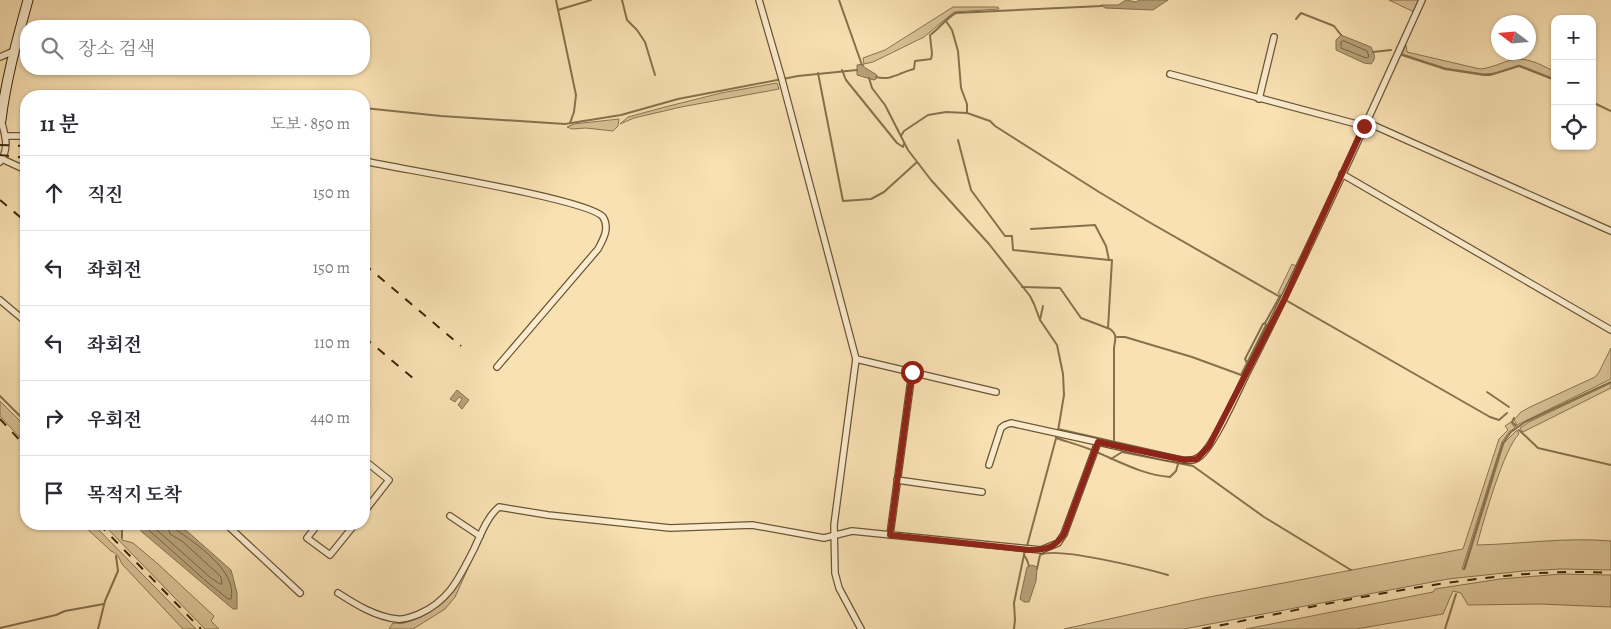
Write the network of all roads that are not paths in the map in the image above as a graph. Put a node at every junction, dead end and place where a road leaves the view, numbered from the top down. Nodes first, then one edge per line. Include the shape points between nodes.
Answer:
1 (28, 0) edge
2 (759, 0) edge
3 (1422, 0) edge
4 (23, 20) edge
5 (20, 29) edge
6 (1274, 37) dead end
7 (14, 51) junction
8 (0, 57) edge
9 (1170, 74) dead end
10 (1258, 98) junction
11 (1, 120) edge
12 (1365, 124) junction
13 (5, 136) junction
14 (20, 136) edge
15 (1, 161) edge
16 (370, 162) edge
17 (20, 168) edge
18 (1342, 174) junction
19 (1611, 231) edge
20 (0, 300) edge
21 (20, 317) edge
22 (1611, 330) edge
23 (856, 358) junction
24 (497, 367) dead end
25 (912, 372) junction
26 (996, 392) dead end
27 (1098, 442) junction
28 (370, 465) edge
29 (989, 465) dead end
30 (897, 480) junction
31 (982, 492) dead end
32 (370, 504) edge
33 (450, 516) dead end
34 (232, 530) edge
35 (313, 530) edge
36 (350, 530) edge
37 (890, 535) junction
38 (480, 536) junction
39 (834, 536) junction
40 (300, 593) dead end
41 (338, 593) dead end
42 (861, 629) edge

1 - 4 street
2 - 23 street
3 - 12 street
5 - 7 street
6 - 10 street
7 - 8 street
7 - 11 street
9 - 10 street
10 - 12 street
11 - 13 street
12 - 18 street
12 - 19 street
13 - 14 street
13 - 15 street via 7,145
15 - 17 street
16 - 24 street via 577,205 595,211 603,218 605,237 598,249
18 - 22 street
18 - 27 street via 1285,298 1232,404 1201,456 1184,460
20 - 21 street
23 - 25 street
23 - 39 street
25 - 26 street
25 - 30 street
27 - 29 street via 1004,424
27 - 37 street via 1064,534 1052,547 1026,550
28 - 32 street via 388,480
30 - 31 street
30 - 37 street
33 - 38 street
34 - 40 street
35 - 36 street via 307,538 330,555
37 - 39 street via 852,531
38 - 39 street via 495,510 506,506 548,515 670,528 752,525 824,538
38 - 41 street via 447,596 430,609 408,619 397,620 378,614
39 - 42 street via 835,574

